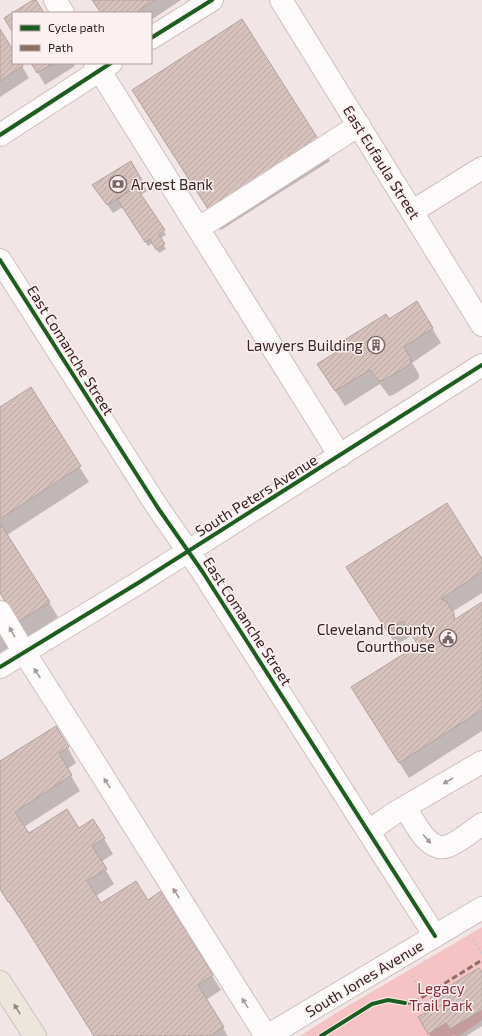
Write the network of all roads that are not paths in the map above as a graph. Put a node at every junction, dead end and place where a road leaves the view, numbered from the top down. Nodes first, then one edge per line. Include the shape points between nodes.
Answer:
1 (55, 0) edge
2 (212, 0) edge
3 (281, 0) edge
4 (63, 12) edge
5 (152, 37) edge
6 (102, 65) edge
7 (359, 125) junction
8 (0, 135) edge
9 (482, 168) edge
10 (413, 211) junction
11 (199, 228) junction
12 (0, 260) edge
13 (482, 325) edge
14 (482, 365) edge
15 (340, 456) junction
16 (188, 551) junction
17 (0, 612) edge
18 (24, 652) junction
19 (0, 668) edge
20 (482, 762) edge
21 (405, 807) junction
22 (482, 824) edge
23 (369, 831) junction
24 (482, 908) edge
25 (435, 936) junction
26 (0, 982) edge
27 (35, 1036) edge
28 (267, 1036) edge

1 - 4 street
2 - 5 street
3 - 7 street, East Eufaula Street
6 - 8 street
6 - 11 street
7 - 10 street, East Eufaula Street
7 - 11 street
9 - 10 street
10 - 13 street, East Eufaula Street
11 - 15 street
12 - 16 street, East Comanche Street
14 - 15 street, South Peters Avenue
15 - 16 street, South Peters Avenue
16 - 18 street, South Peters Avenue
16 - 23 street, East Comanche Street
18 -> 17 street
18 - 19 street, South Peters Avenue
28 -> 18 street
20 -> 21 street
21 -> 22 street via 427,841 439,847 448,846
21 - 23 street
23 - 25 street, East Comanche Street
24 - 25 street, South Jones Avenue
25 - 28 street, South Jones Avenue
27 -> 26 main road

